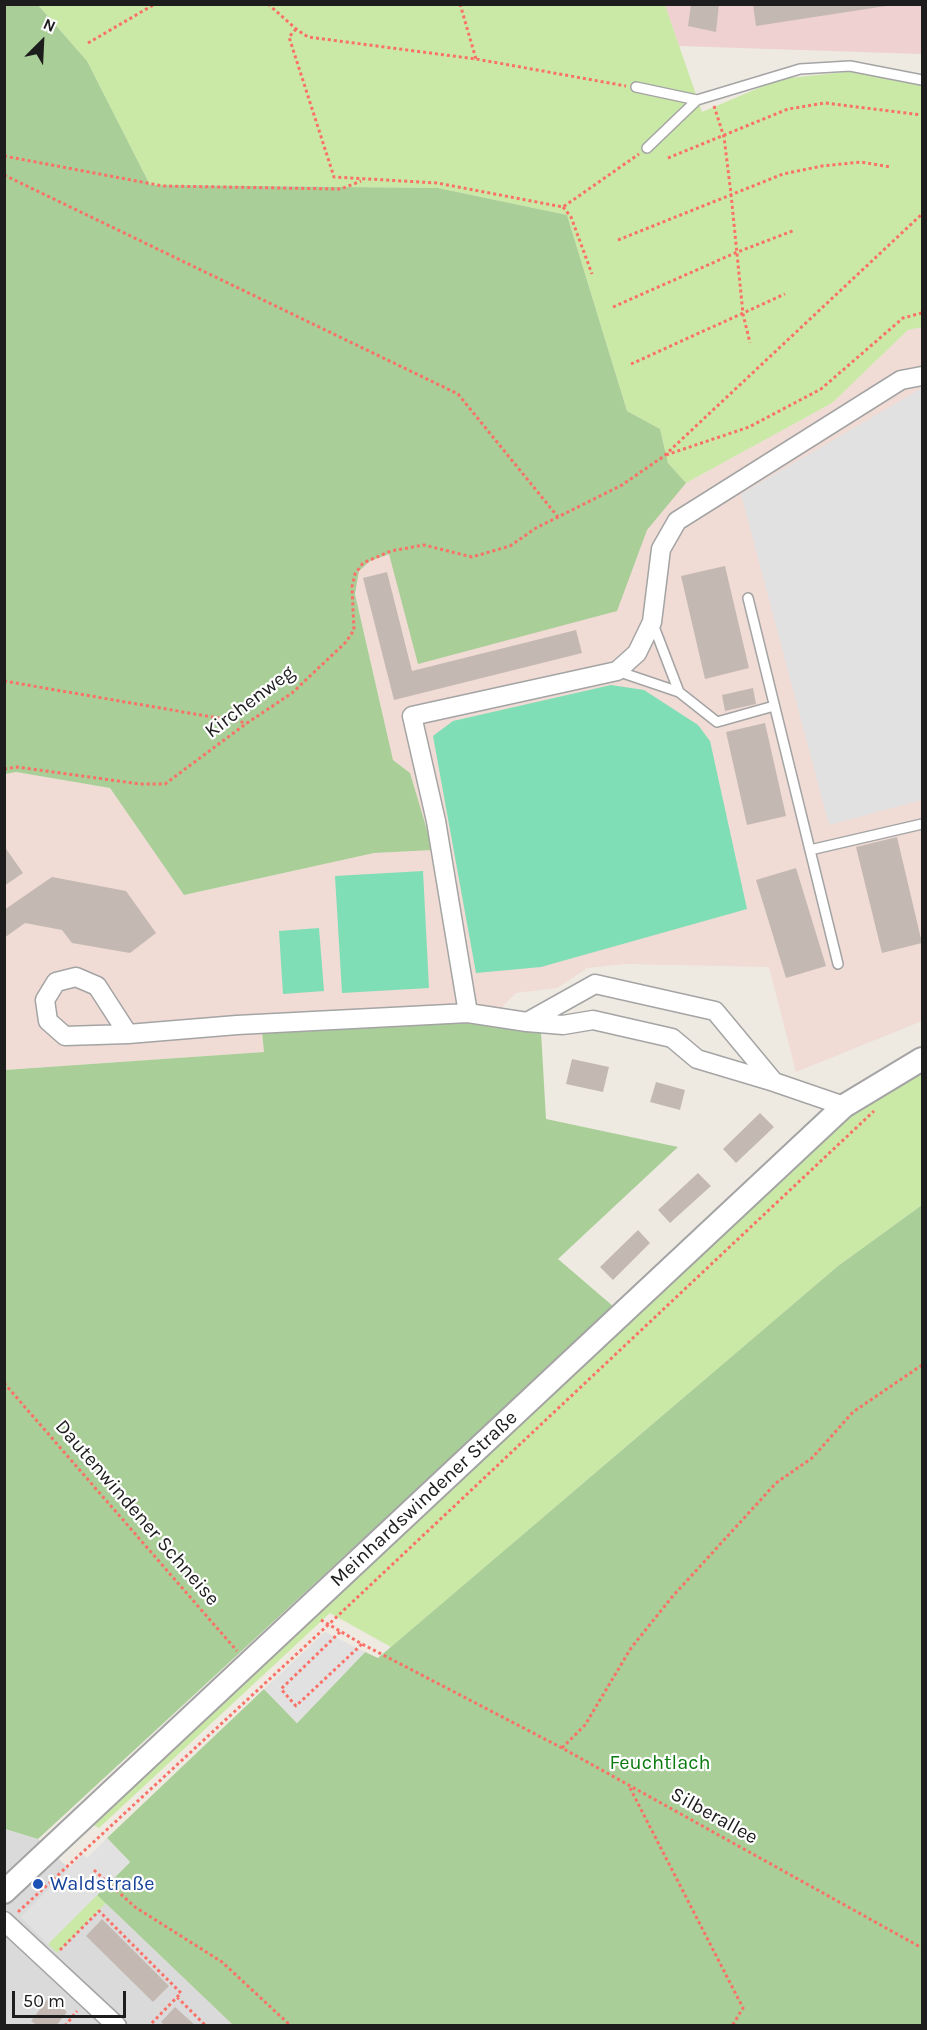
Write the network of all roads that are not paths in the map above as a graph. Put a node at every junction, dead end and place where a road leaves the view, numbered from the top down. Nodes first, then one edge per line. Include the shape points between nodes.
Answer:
1 (922, 80) edge
2 (636, 87) road end
3 (697, 100) junction
4 (647, 148) road end
5 (922, 376) edge
6 (748, 598) dead end
7 (652, 622) junction
8 (617, 671) junction
9 (679, 692) junction
10 (774, 706) junction
11 (922, 824) edge
12 (810, 850) junction
13 (838, 964) dead end
14 (468, 1013) junction
15 (527, 1022) junction
16 (128, 1034) junction
17 (922, 1059) edge
18 (774, 1082) junction
19 (844, 1106) junction
20 (4, 1893) edge
21 (6, 1922) edge
22 (117, 2025) edge

1 - 3 lane via 850,66 800,69
2 - 3 lane
3 - 4 lane
5 - 7 street via 901,380 677,521 661,549
6 - 10 lane
7 - 8 street via 637,653
7 - 9 lane
8 - 9 lane
8 - 14 street via 412,717 436,821
9 - 10 lane via 717,722
10 - 12 lane
11 - 12 lane
12 - 13 lane
14 - 15 street
14 - 16 street
15 - 18 street via 563,1025 592,1020 672,1038 697,1059
15 - 18 street via 595,984 715,1011
16 - 16 street via 98,986 76,977 57,982 45,1000 48,1021 65,1036
17 - 19 street, Meinhardswindener Straße
18 - 19 street
19 - 20 street, Meinhardswindener Straße
21 - 22 street

